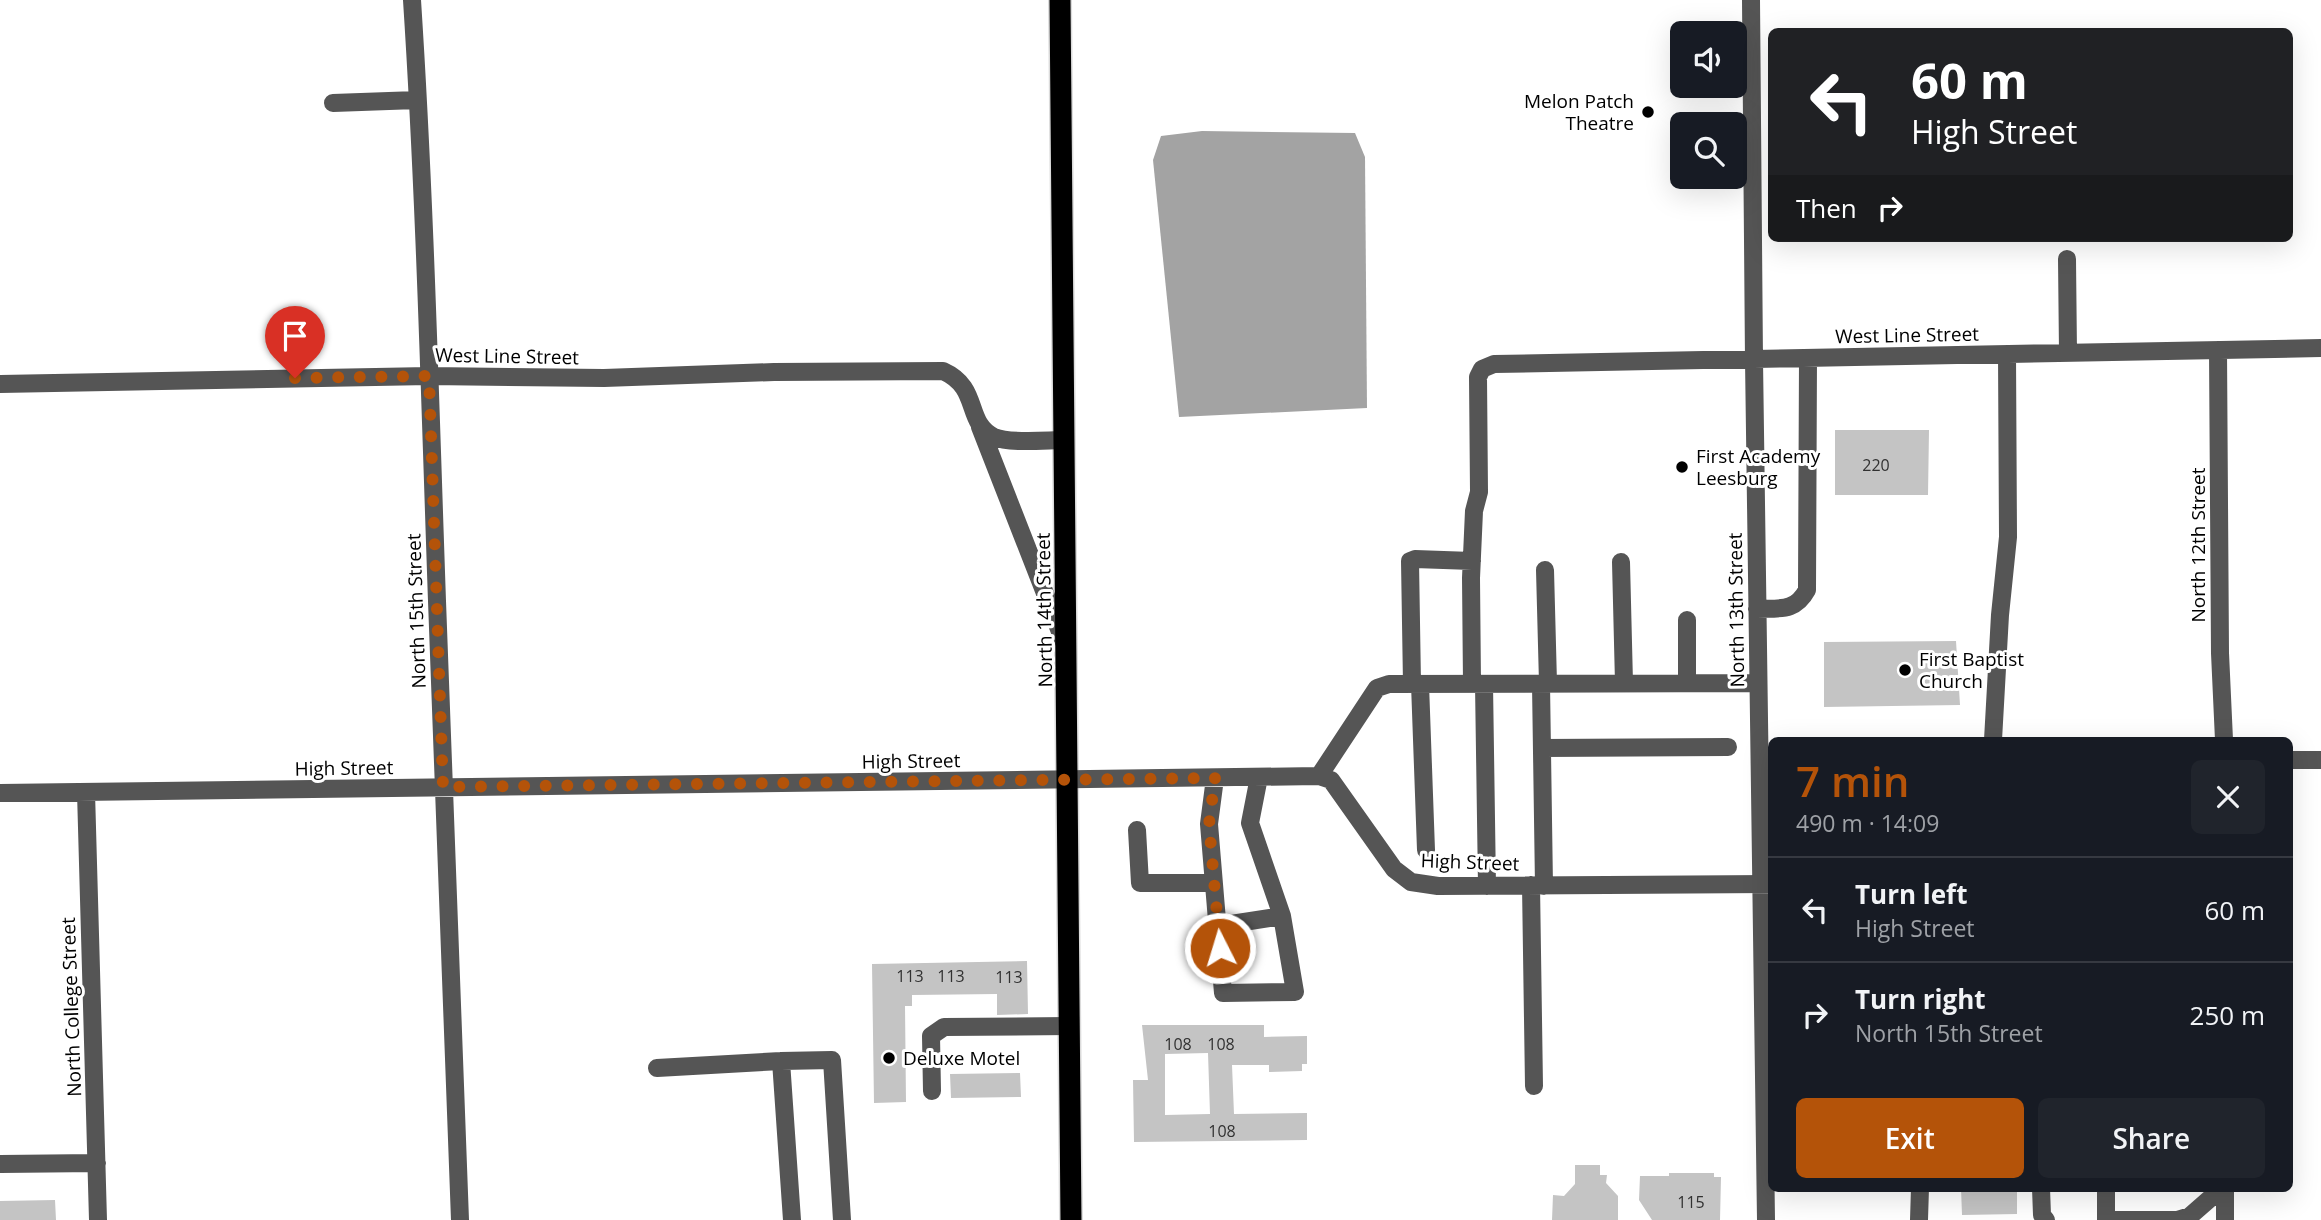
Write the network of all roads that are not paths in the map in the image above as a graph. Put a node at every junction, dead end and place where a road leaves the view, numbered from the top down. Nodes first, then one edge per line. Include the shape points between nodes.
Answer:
1 (412, 0) edge
2 (1060, 0) edge
3 (1751, 0) edge
4 (417, 100) junction
5 (333, 103) dead end
6 (2067, 259) dead end
7 (2321, 348) edge
8 (2218, 350) junction
9 (2068, 353) junction
10 (2007, 354) junction
11 (1808, 358) junction
12 (1754, 360) junction
13 (429, 376) junction
14 (0, 384) edge
15 (980, 427) junction
16 (1065, 440) junction
17 (1472, 561) junction
18 (1621, 562) dead end
19 (1545, 569) dead end
20 (1757, 609) junction
21 (1687, 620) dead end
22 (1066, 650) junction
23 (1545, 683) junction
24 (1624, 683) junction
25 (1687, 683) junction
26 (1758, 683) junction
27 (1416, 684) junction
28 (1478, 684) junction
29 (1993, 737) edge
30 (2224, 737) edge
31 (1728, 747) dead end
32 (1542, 748) junction
33 (2293, 760) edge
34 (2321, 760) edge
35 (1259, 776) junction
36 (1319, 776) junction
37 (1215, 778) junction
38 (1069, 779) junction
39 (443, 787) junction
40 (86, 792) junction
41 (0, 793) edge
42 (1137, 830) dead end
43 (1426, 850) dead end
44 (1213, 883) junction
45 (1766, 884) edge
46 (1487, 886) junction
47 (1537, 886) junction
48 (1282, 916) junction
49 (1218, 926) junction
50 (1070, 1026) junction
51 (781, 1061) junction
52 (657, 1068) dead end
53 (1534, 1086) dead end
54 (932, 1091) dead end
55 (1768, 1156) edge
56 (97, 1163) junction
57 (0, 1164) edge
58 (1920, 1192) edge
59 (2041, 1192) edge
60 (2106, 1192) edge
61 (2218, 1192) edge
62 (2223, 1192) edge
63 (98, 1220) edge
64 (460, 1220) edge
65 (792, 1220) edge
66 (842, 1220) edge
67 (1071, 1220) edge
68 (1766, 1220) edge
69 (1919, 1220) edge
70 (2046, 1220) edge
71 (2106, 1220) edge
72 (2115, 1220) edge
73 (2225, 1220) edge

1 - 4 street, North 15th Street
2 - 16 highway, North 14th Street
3 - 12 street, North 13th Street
4 - 5 street
4 - 13 street, North 15th Street
6 - 9 street
7 - 8 street, West Line Street
8 - 9 street, West Line Street
8 - 30 street, North 12th Street
9 - 10 street, West Line Street
10 - 11 street, West Line Street
10 - 29 street via 2008,537
11 - 12 street, West Line Street
11 - 20 street via 1807,590 1787,608
12 - 17 street, West Line Street via 1494,364 1482,369 1478,377 1479,492
12 - 20 street, North 13th Street
13 - 14 street, West Line Street
13 - 15 street, West Line Street via 604,378 943,370 966,389
13 - 39 street, North 15th Street
15 - 16 street via 996,438
15 - 22 street, West Line Street
16 - 22 highway, North 14th Street
17 - 27 street via 1410,561
17 - 28 street
18 - 24 street
19 - 23 street
20 - 26 street, North 13th Street
21 - 25 street
22 - 38 highway, North 14th Street
23 - 24 street
23 - 28 street
23 - 32 street
24 - 25 street
25 - 26 street
26 - 45 street, North 13th Street
27 - 28 street
27 - 36 street via 1377,688
27 - 43 street
28 - 46 street
31 - 32 street
32 - 47 street
33 - 34 street
35 - 36 street, High Street
35 - 37 street, High Street
35 - 48 street via 1250,823
36 - 46 street, High Street via 1331,780 1394,869 1411,882
37 - 38 street, High Street
37 - 44 street via 1209,824
38 - 39 street, High Street
38 - 50 highway, North 14th Street
39 - 40 street, High Street
39 - 64 street, North 15th Street
40 - 41 street, High Street
40 - 56 street, North College Street
42 - 44 street via 1139,883
44 - 49 street
45 - 47 street, High Street
45 - 55 street, North 13th Street
46 - 47 street, High Street
47 - 53 street
48 - 49 street
48 - 49 street via 1295,992 1223,993
50 - 54 street via 944,1027 931,1036
50 - 67 highway, North 14th Street
51 - 52 street
51 - 65 street
51 - 66 street via 832,1060
55 - 68 street, North 13th Street
56 - 57 street
56 - 63 street, North College Street
58 - 69 street
59 - 70 street
60 - 71 street
61 - 72 street via 2190,1216 2177,1220
62 - 73 street

